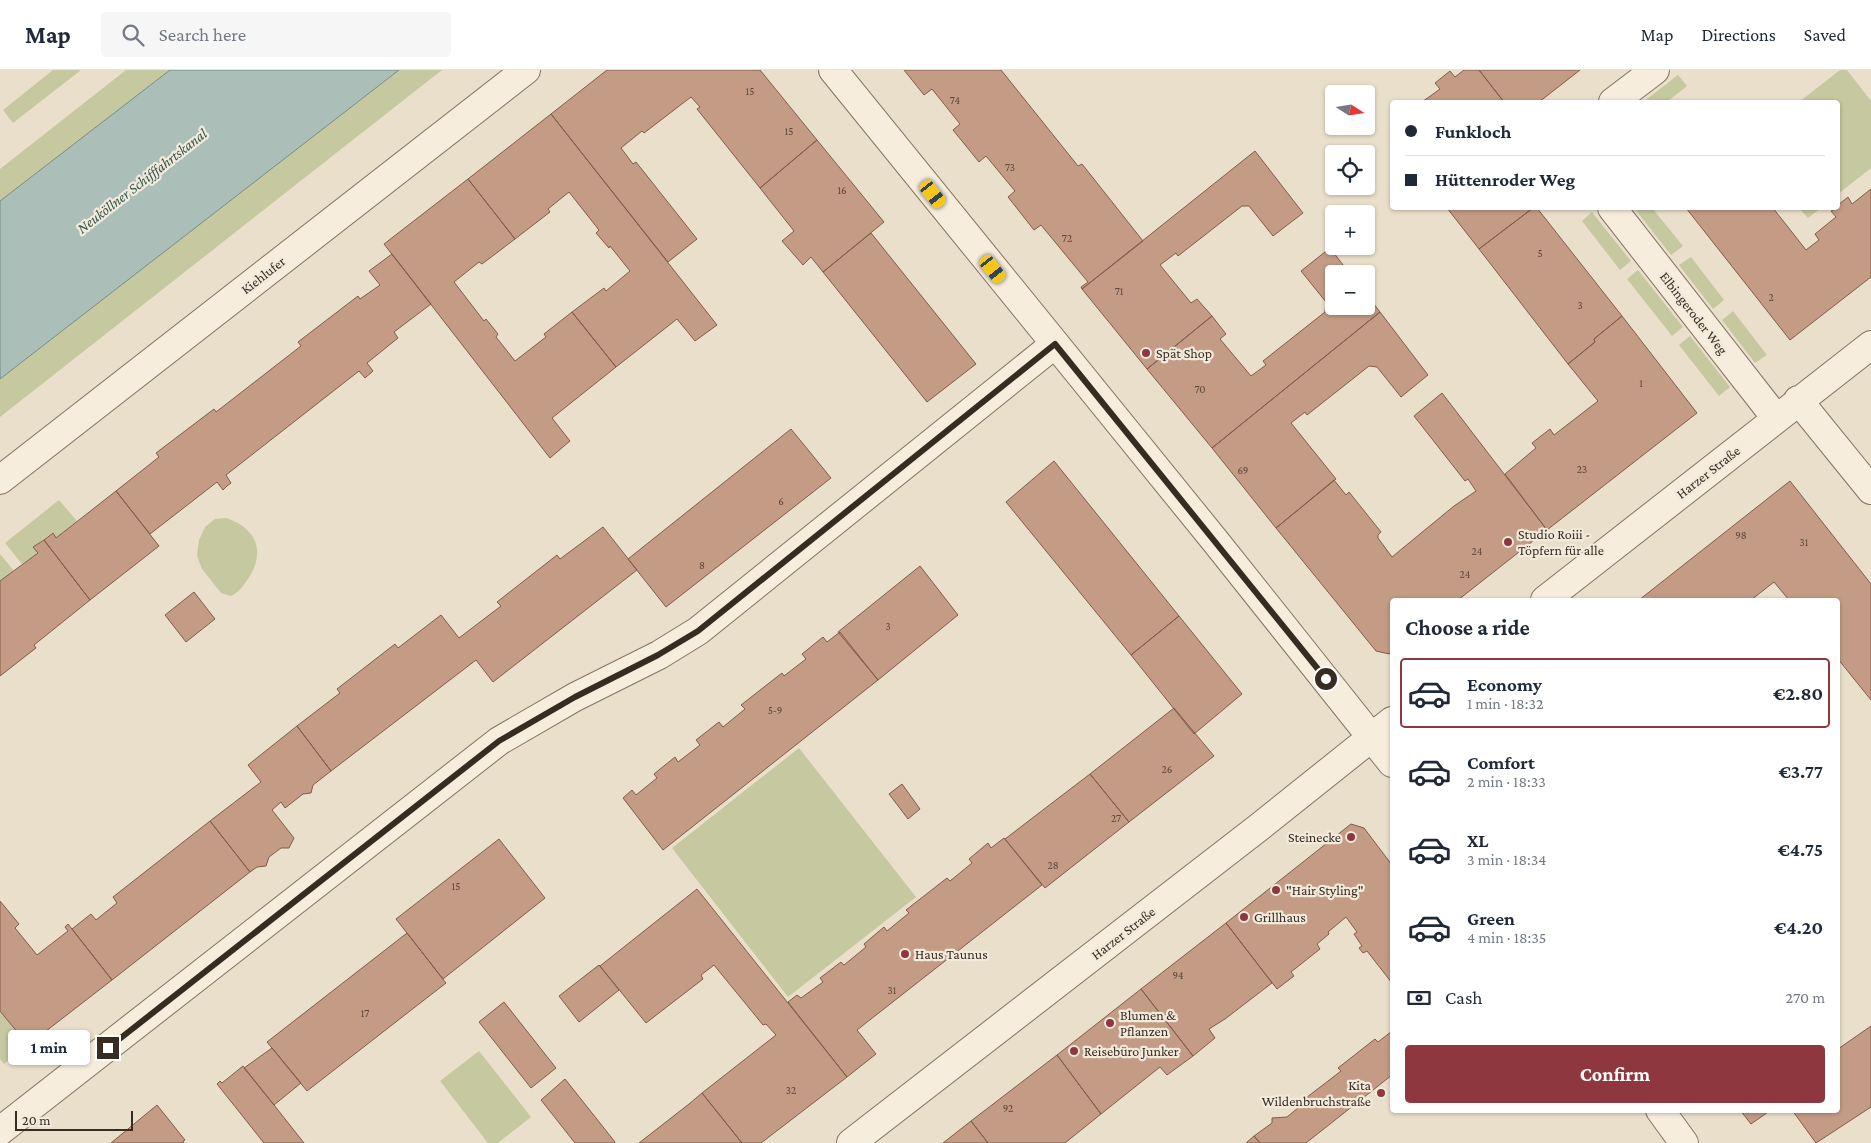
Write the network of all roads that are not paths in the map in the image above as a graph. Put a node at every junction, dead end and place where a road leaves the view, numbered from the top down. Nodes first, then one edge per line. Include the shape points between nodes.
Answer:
1 (526, 70) edge
2 (833, 70) edge
3 (1655, 70) edge
4 (1616, 100) edge
5 (1614, 210) edge
6 (1055, 344) junction
7 (1871, 345) edge
8 (1798, 400) junction
9 (1776, 418) junction
10 (0, 480) edge
11 (1871, 490) edge
12 (1548, 598) edge
13 (1382, 729) edge
14 (1390, 756) edge
15 (1662, 1113) edge
16 (0, 1132) edge
17 (851, 1143) edge
18 (1684, 1143) edge

1 - 10 street, Kiehlufer
2 - 6 street
3 - 4 street
5 - 9 street, Elbingeroder Weg
6 - 13 street
6 - 16 street via 698,631 499,741
7 - 8 street, Harzer Straße
8 - 9 street, Harzer Straße
8 - 11 street
9 - 12 street, Harzer Straße
13 - 14 street
13 - 17 street, Harzer Straße
15 - 18 street

